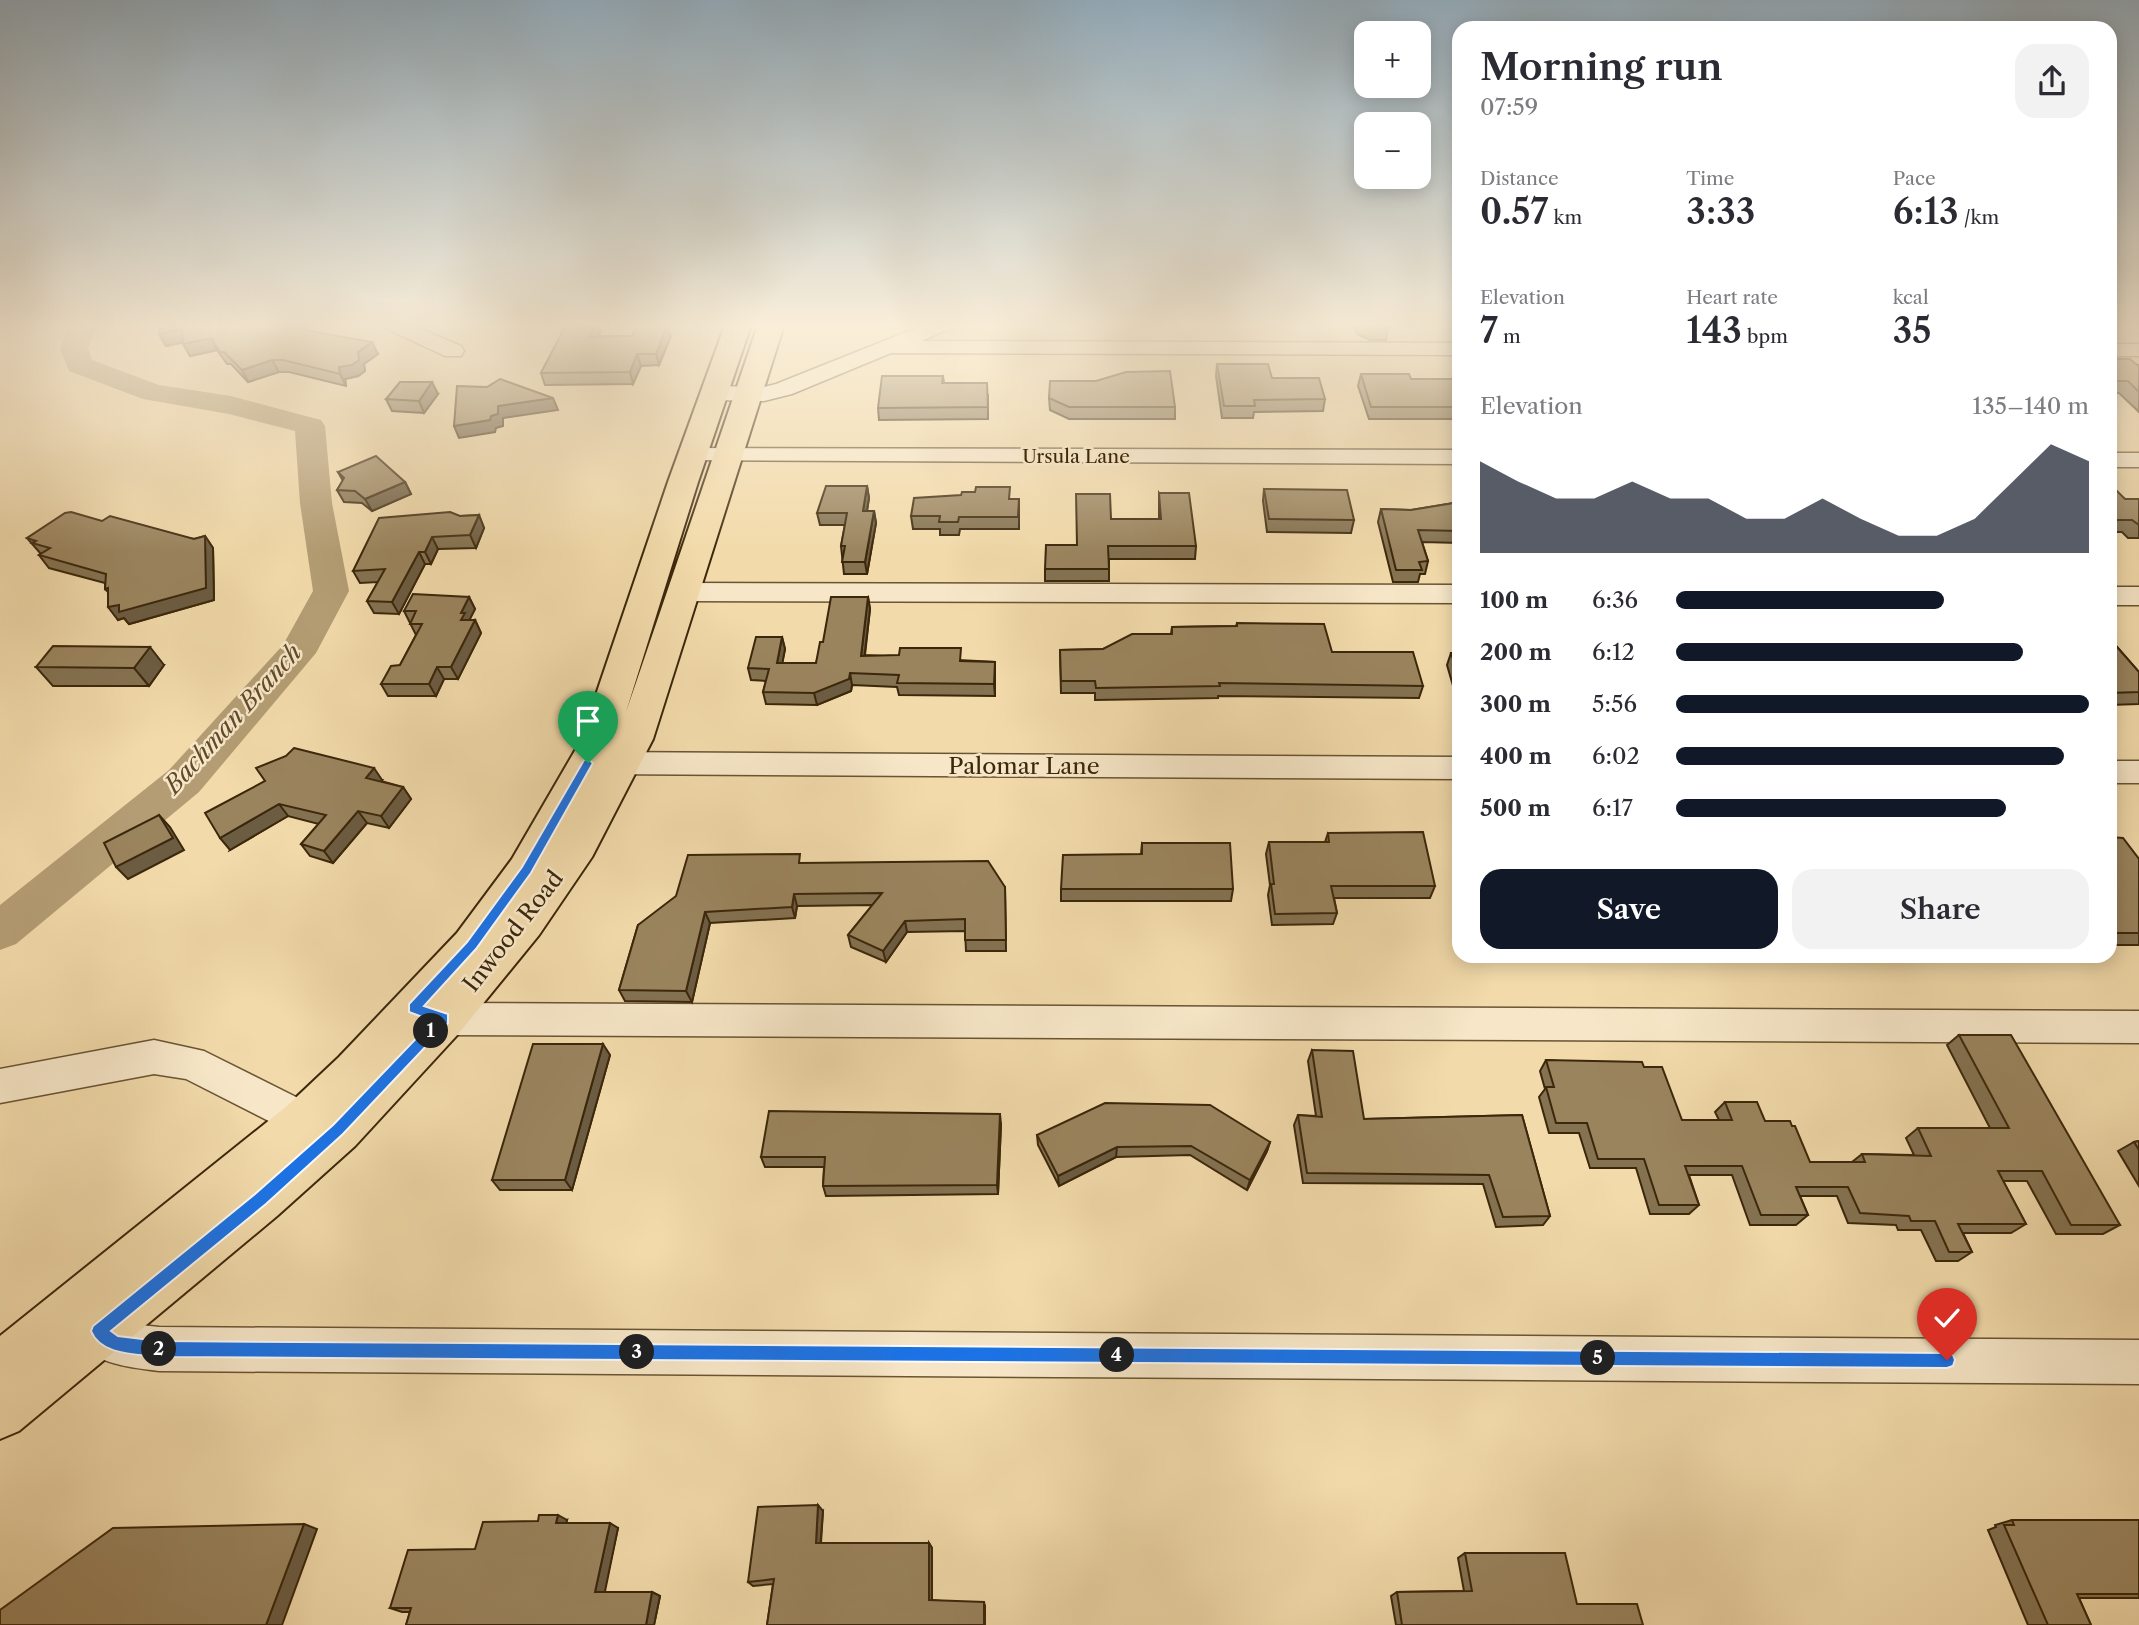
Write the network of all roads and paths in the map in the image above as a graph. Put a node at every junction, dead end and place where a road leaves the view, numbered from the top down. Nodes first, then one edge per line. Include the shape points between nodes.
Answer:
1 (711, 401) edge
2 (746, 401) edge
3 (692, 455) junction
4 (728, 456) junction
5 (1452, 457) edge
6 (2117, 460) edge
7 (2139, 460) edge
8 (684, 592) junction
9 (1452, 594) edge
10 (2117, 596) edge
11 (2139, 596) edge
12 (606, 763) junction
13 (1452, 768) edge
14 (2117, 772) edge
15 (2139, 772) edge
16 (429, 1013) junction
17 (2139, 1027) edge
18 (0, 1086) edge
19 (304, 1121) junction
20 (85, 1321) junction
21 (2139, 1362) edge
22 (0, 1370) edge
23 (0, 1412) edge

1 - 3 main road, Inwood Road
2 - 4 main road, Inwood Road
3 - 4 street, Ursula Lane
3 - 12 main road, Inwood Road via 606,719
4 - 5 street, Ursula Lane
4 - 8 main road, Inwood Road
6 - 7 street
8 - 9 street
8 - 12 main road, Inwood Road via 635,739
10 - 11 street
12 - 13 street, Palomar Lane
12 - 16 main road, Inwood Road via 578,846 531,912
14 - 15 street
16 - 17 street
16 - 19 main road, Inwood Road via 355,1072
16 - 20 main road, Inwood Road via 328,1139 260,1199
18 - 19 street via 155,1057 191,1063
19 - 20 main road, Inwood Road
20 - 21 street via 115,1343 159,1349
20 - 22 main road, Inwood Road
20 - 23 main road, Inwood Road

